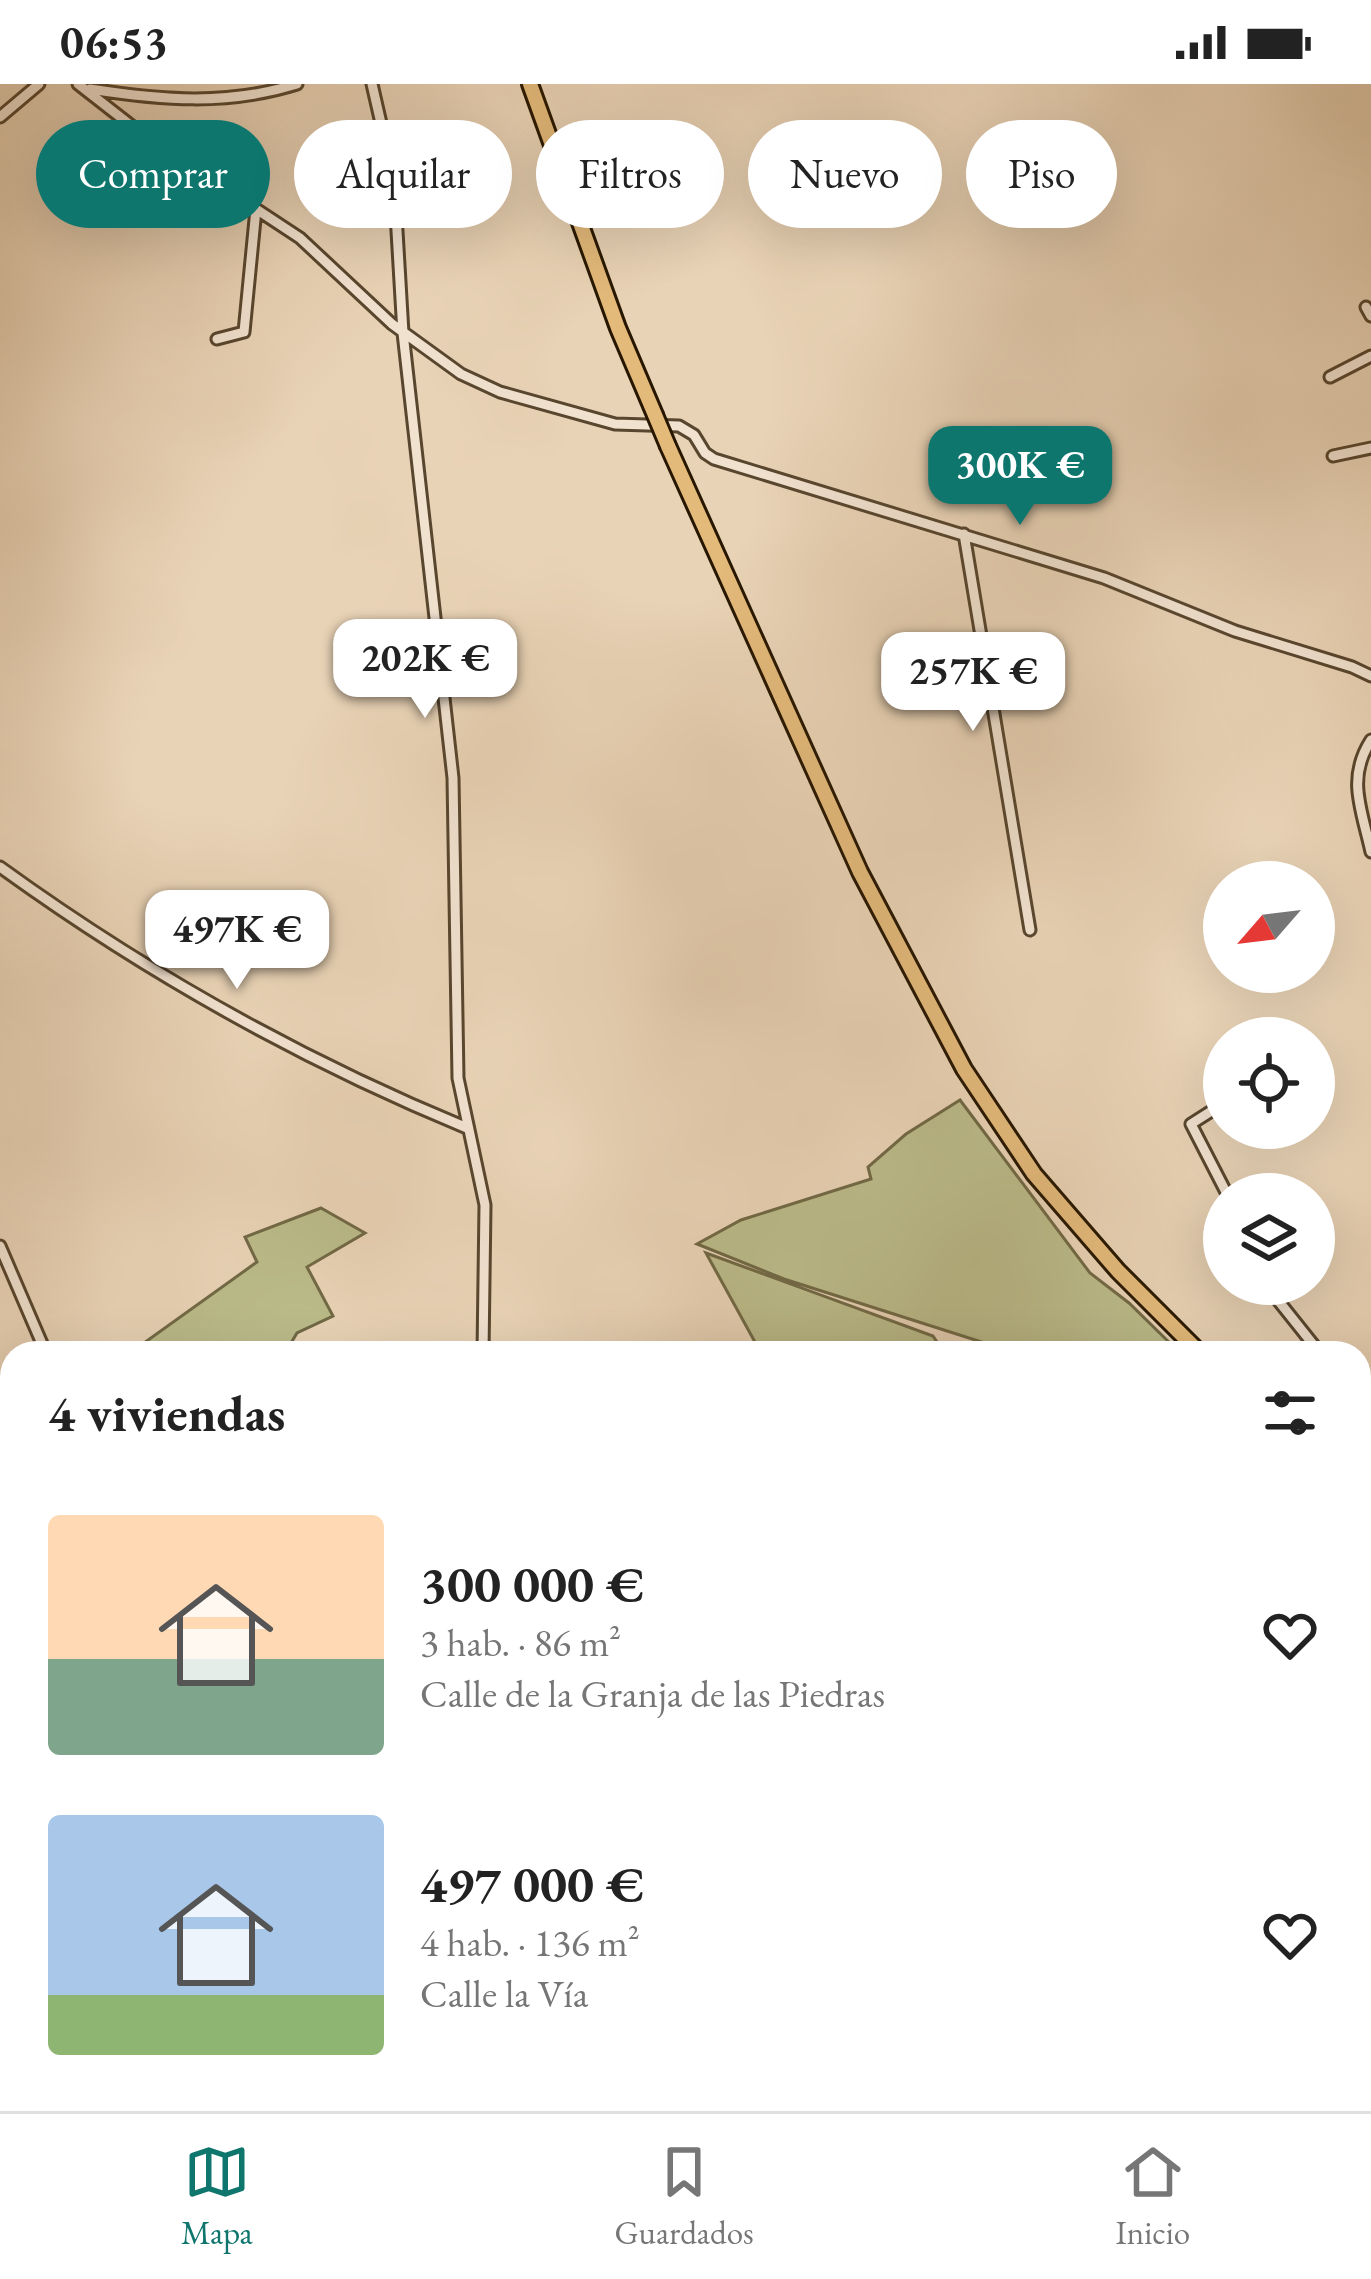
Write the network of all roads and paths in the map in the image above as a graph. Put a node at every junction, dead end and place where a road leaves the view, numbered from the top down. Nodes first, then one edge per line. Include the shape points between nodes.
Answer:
1 (39, 84) edge
2 (297, 84) edge
3 (372, 84) edge
4 (530, 84) edge
5 (82, 86) edge
6 (0, 117) edge
7 (124, 120) edge
8 (270, 218) edge
9 (254, 228) edge
10 (403, 333) junction
11 (217, 339) dead end
12 (1371, 356) edge
13 (1330, 377) dead end
14 (1371, 448) edge
15 (1333, 456) dead end
16 (964, 534) junction
17 (1371, 676) edge
18 (1371, 740) edge
19 (1371, 852) edge
20 (0, 867) edge
21 (1030, 930) dead end
22 (1203, 1116) edge
23 (467, 1128) junction
24 (1203, 1147) edge
25 (0, 1246) edge
26 (1282, 1305) edge
27 (41, 1341) edge
28 (483, 1341) edge
29 (1188, 1341) edge
30 (1310, 1341) edge

1 - 6 street
2 - 5 street via 187,102
3 - 10 street via 394,180
4 - 29 highway, bridge via 618,328 860,872 964,1069 1034,1174
5 - 7 street
8 - 10 street
9 - 11 street via 244,332
10 - 16 street via 500,392 624,426 686,429 714,459
10 - 23 street via 453,778 458,1078
12 - 13 street
14 - 15 street
16 - 17 street
16 - 21 street
18 - 19 street via 1355,773
20 - 23 street via 217,1007
22 - 24 street via 1191,1124
23 - 28 street via 485,1205
25 - 27 street
26 - 30 street

